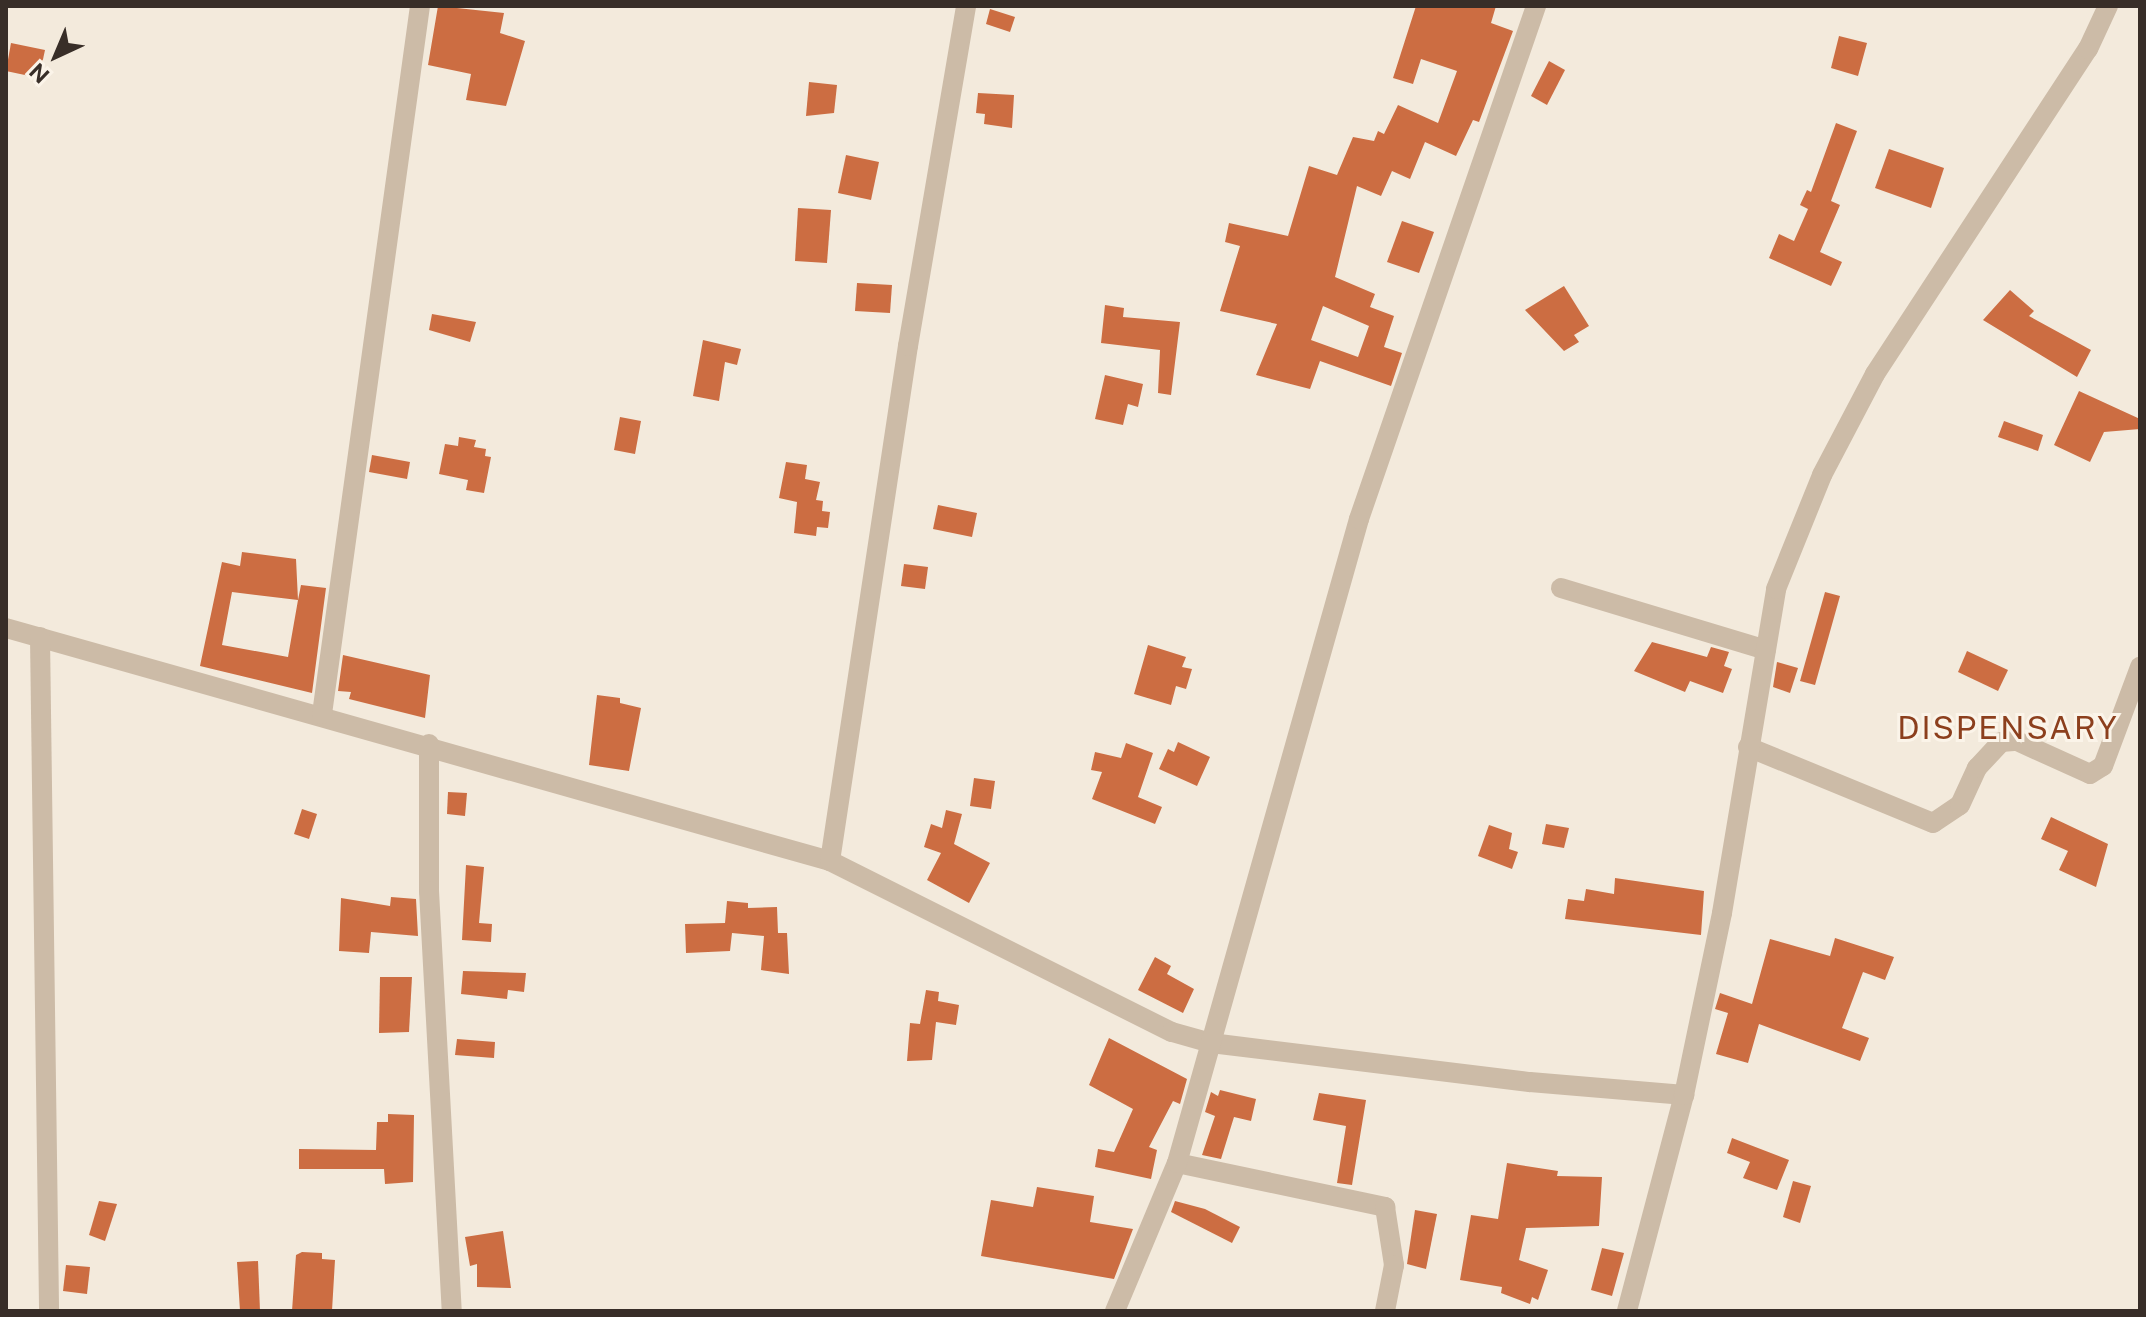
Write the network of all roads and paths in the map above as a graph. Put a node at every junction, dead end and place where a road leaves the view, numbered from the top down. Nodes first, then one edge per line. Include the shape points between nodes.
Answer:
1 (420, 6) edge
2 (966, 6) edge
3 (1536, 6) edge
4 (2108, 6) edge
5 (1561, 588) dead end
6 (6, 628) edge
7 (40, 637) junction
8 (1766, 650) junction
9 (2140, 667) edge
10 (322, 714) junction
11 (429, 744) junction
12 (1748, 747) junction
13 (830, 861) junction
14 (1211, 1043) junction
15 (1684, 1095) junction
16 (1177, 1163) junction
17 (49, 1311) edge
18 (452, 1311) edge
19 (1115, 1311) edge
20 (1385, 1311) edge
21 (1627, 1311) edge

1 - 10 street
2 - 13 street
3 - 14 street via 1359,519
4 - 8 street via 2088,49 1875,374 1844,430 1776,589
5 - 8 street
6 - 7 street
7 - 10 street
7 - 17 street
8 - 12 street
9 - 12 street via 2103,766 2090,774 2017,741 2001,742 1977,768 1960,805 1933,823
10 - 11 street
11 - 13 street
11 - 18 street via 429,891
12 - 15 street via 1722,913
13 - 14 street via 1172,1032
14 - 15 street
14 - 16 street
15 - 21 street
16 - 19 street
16 - 20 street via 1385,1207 1394,1265

